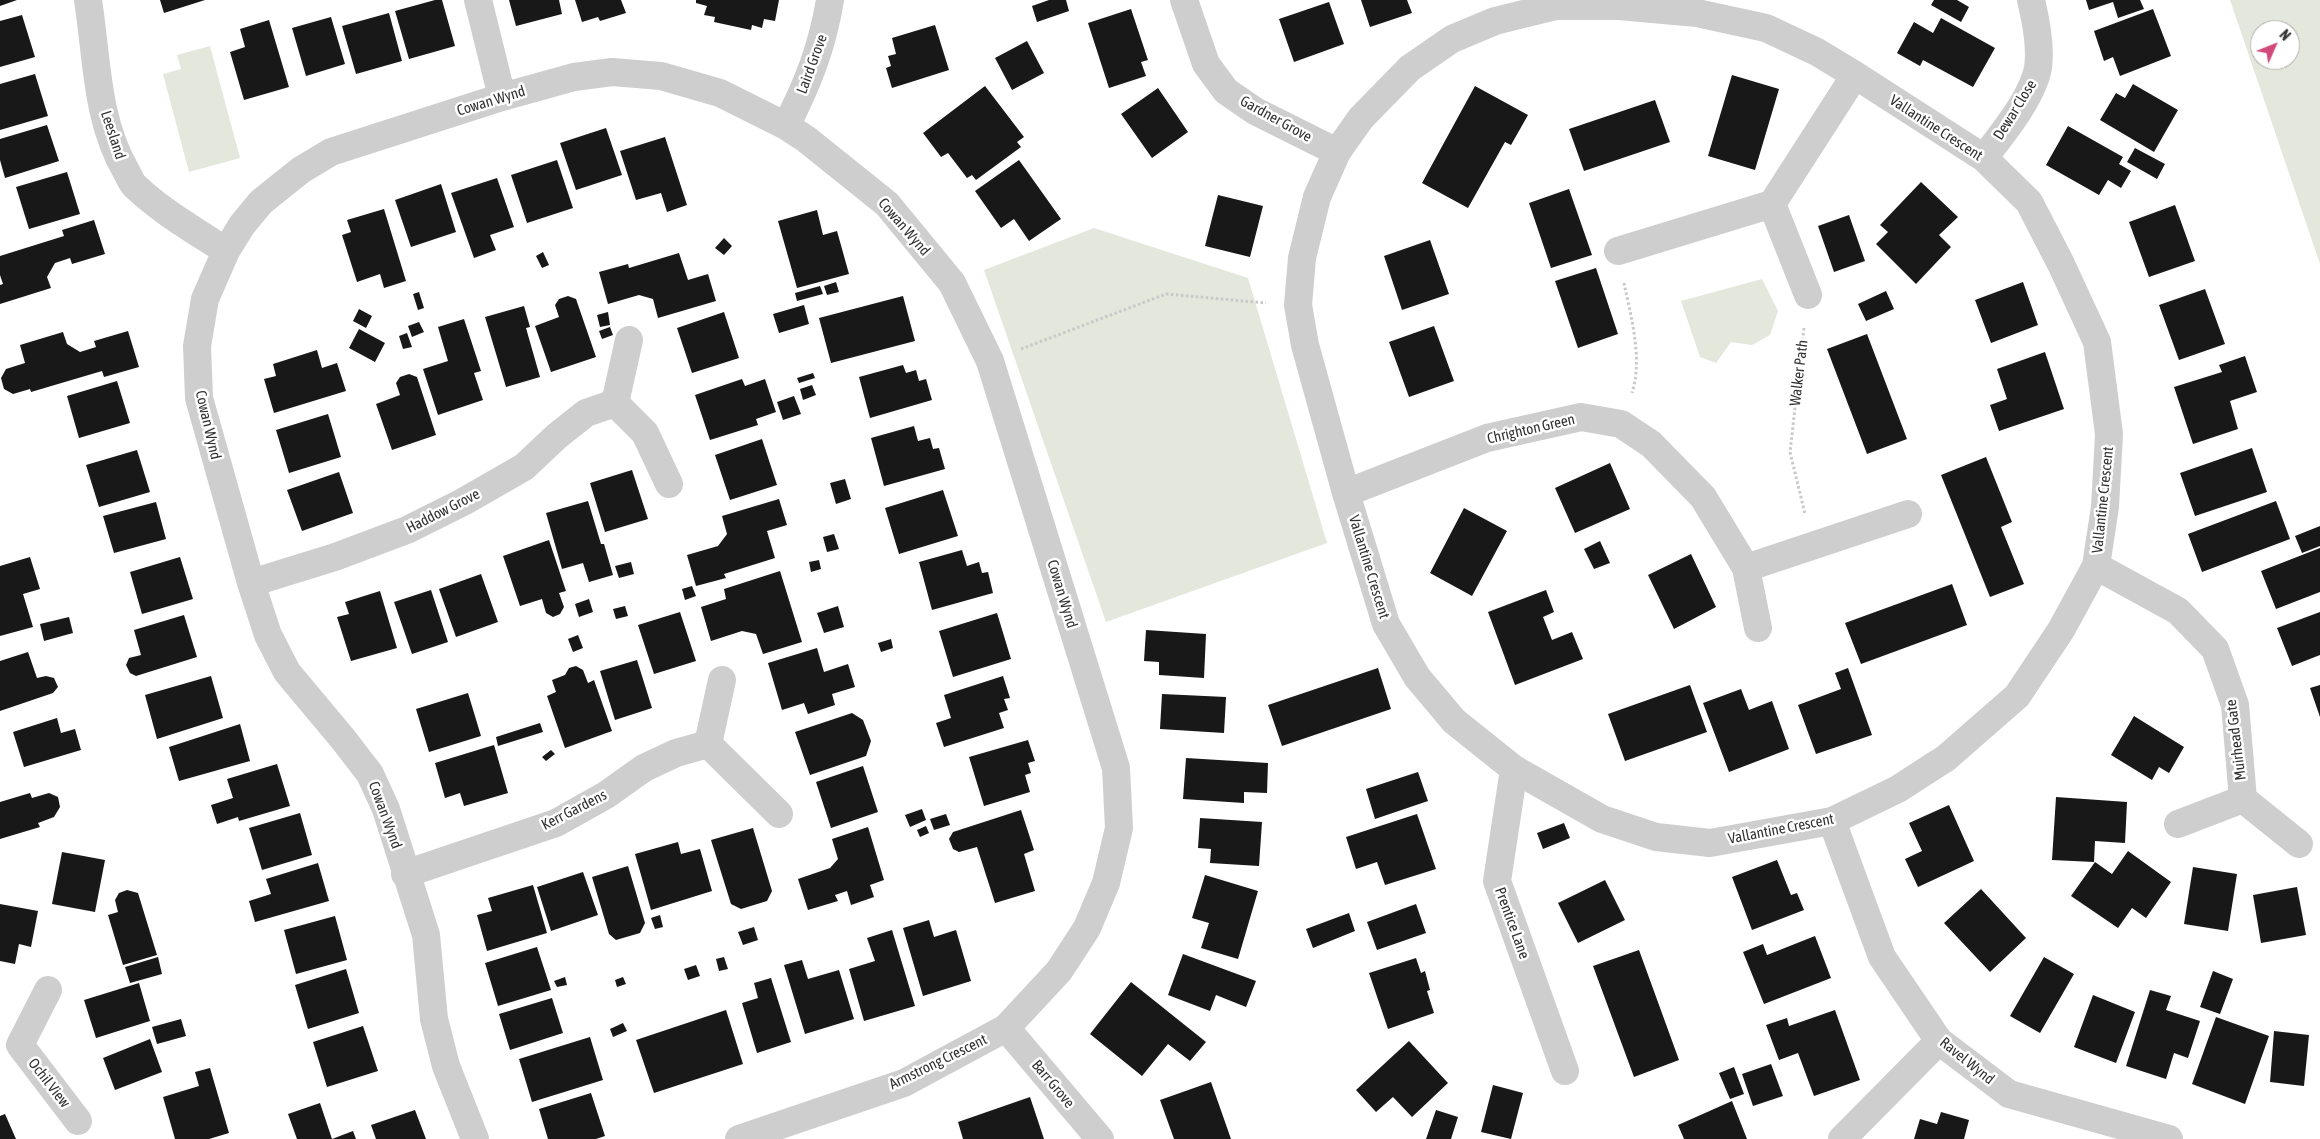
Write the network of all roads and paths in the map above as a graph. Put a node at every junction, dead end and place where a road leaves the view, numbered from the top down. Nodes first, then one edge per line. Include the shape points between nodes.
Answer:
1 (88, 0) edge
2 (478, 0) edge
3 (830, 0) edge
4 (1184, 0) edge
5 (2031, 0) edge
6 (1619, 3) edge
7 (1855, 75) junction
8 (502, 97) junction
9 (786, 126) junction
10 (1337, 152) junction
11 (1984, 158) junction
12 (1772, 204) junction
13 (226, 251) junction
14 (1618, 251) joint
15 (1808, 295) joint
16 (1298, 306) junction
17 (629, 340) dead end
18 (990, 361) junction
19 (615, 403) junction
20 (1621, 424) junction
21 (669, 484) dead end
22 (1346, 493) junction
23 (1908, 514) dead end
24 (1812, 546) junction
25 (2096, 566) junction
26 (1746, 568) junction
27 (251, 583) junction
28 (1758, 628) dead end
29 (722, 680) dead end
30 (708, 744) junction
31 (1514, 770) junction
32 (2243, 799) junction
33 (780, 814) dead end
34 (1832, 821) junction
35 (2178, 824) dead end
36 (2299, 844) dead end
37 (405, 874) junction
38 (1059, 971) joint
39 (48, 990) dead end
40 (1006, 1028) junction
41 (1939, 1041) junction
42 (10, 1044) edge
43 (1565, 1071) dead end
44 (78, 1121) dead end
45 (475, 1139) edge
46 (739, 1139) edge
47 (1100, 1139) edge
48 (1842, 1139) edge
49 (2169, 1139) edge

1 - 13 street, Leesland via 101,98 117,157 134,186
2 - 8 street
3 - 9 street, Laird Grove via 825,31 808,84
4 - 10 street, Gardner Grove via 1206,64 1226,91 1255,111
5 - 11 street, Dewar Close via 2039,33 2037,76 2019,110
6 - 7 street, Vallantine Crescent via 1696,13 1766,28 1817,52
6 - 10 street, Vallantine Crescent via 1556,6 1495,21 1452,40 1410,68 1361,118
7 - 11 street, Vallantine Crescent
7 - 12 street
8 - 9 street, Cowan Wynd via 574,77 612,72 661,76 720,93
8 - 13 street, Cowan Wynd via 331,152 301,170 261,202
9 - 18 street, Cowan Wynd via 887,204 952,283
10 - 16 street, Vallantine Crescent via 1317,197 1302,258
11 - 25 street, Vallantine Crescent via 2029,202 2098,342 2110,434 2105,507
12 - 14 street
12 - 15 street
13 - 27 street, Cowan Wynd via 205,299 197,346 199,398
14 - 20 path via 1633,328 1637,378
15 - 24 path, Walker Path via 1790,452
16 - 18 path via 1166,294
16 - 22 street, Vallantine Crescent via 1305,345
17 - 19 street
18 - 38 street, Cowan Wynd via 1116,768 1119,828 1106,883 1087,928
19 - 21 street via 645,433
19 - 27 street, Haddow Grove via 586,414 524,467 407,530
20 - 22 street, Chrighton Green via 1582,417 1487,438
20 - 26 street, Chrighton Green via 1651,444 1702,497
22 - 31 street, Vallantine Crescent via 1386,624 1417,677 1454,721
23 - 24 street
24 - 26 street
25 - 32 street, Muirhead Gate via 2178,611 2215,649 2235,705
25 - 34 street, Vallantine Crescent via 2061,630 2017,696 1946,758 1898,789
26 - 28 street, Chrighton Green
27 - 37 street, Cowan Wynd via 268,635 288,672 370,774 386,810
29 - 30 street
30 - 33 street
30 - 37 street, Kerr Gardens via 676,753 644,768 606,795 556,823
31 - 34 street, Vallantine Crescent via 1602,819 1656,837 1710,843
31 - 43 street, Prentice Lane via 1497,881
32 - 35 street
32 - 36 street
34 - 41 street, Ravel Wynd via 1882,957
37 - 45 street, Cowan Wynd via 426,935 434,1020 446,1066
38 - 40 street, Armstrong Crescent
39 - 42 street, Ochil View
40 - 46 street, Armstrong Crescent via 904,1083
40 - 47 street, Barr Grove
41 - 48 street
41 - 49 street, Ravel Wynd via 2009,1094
42 - 44 street, Ochil View

